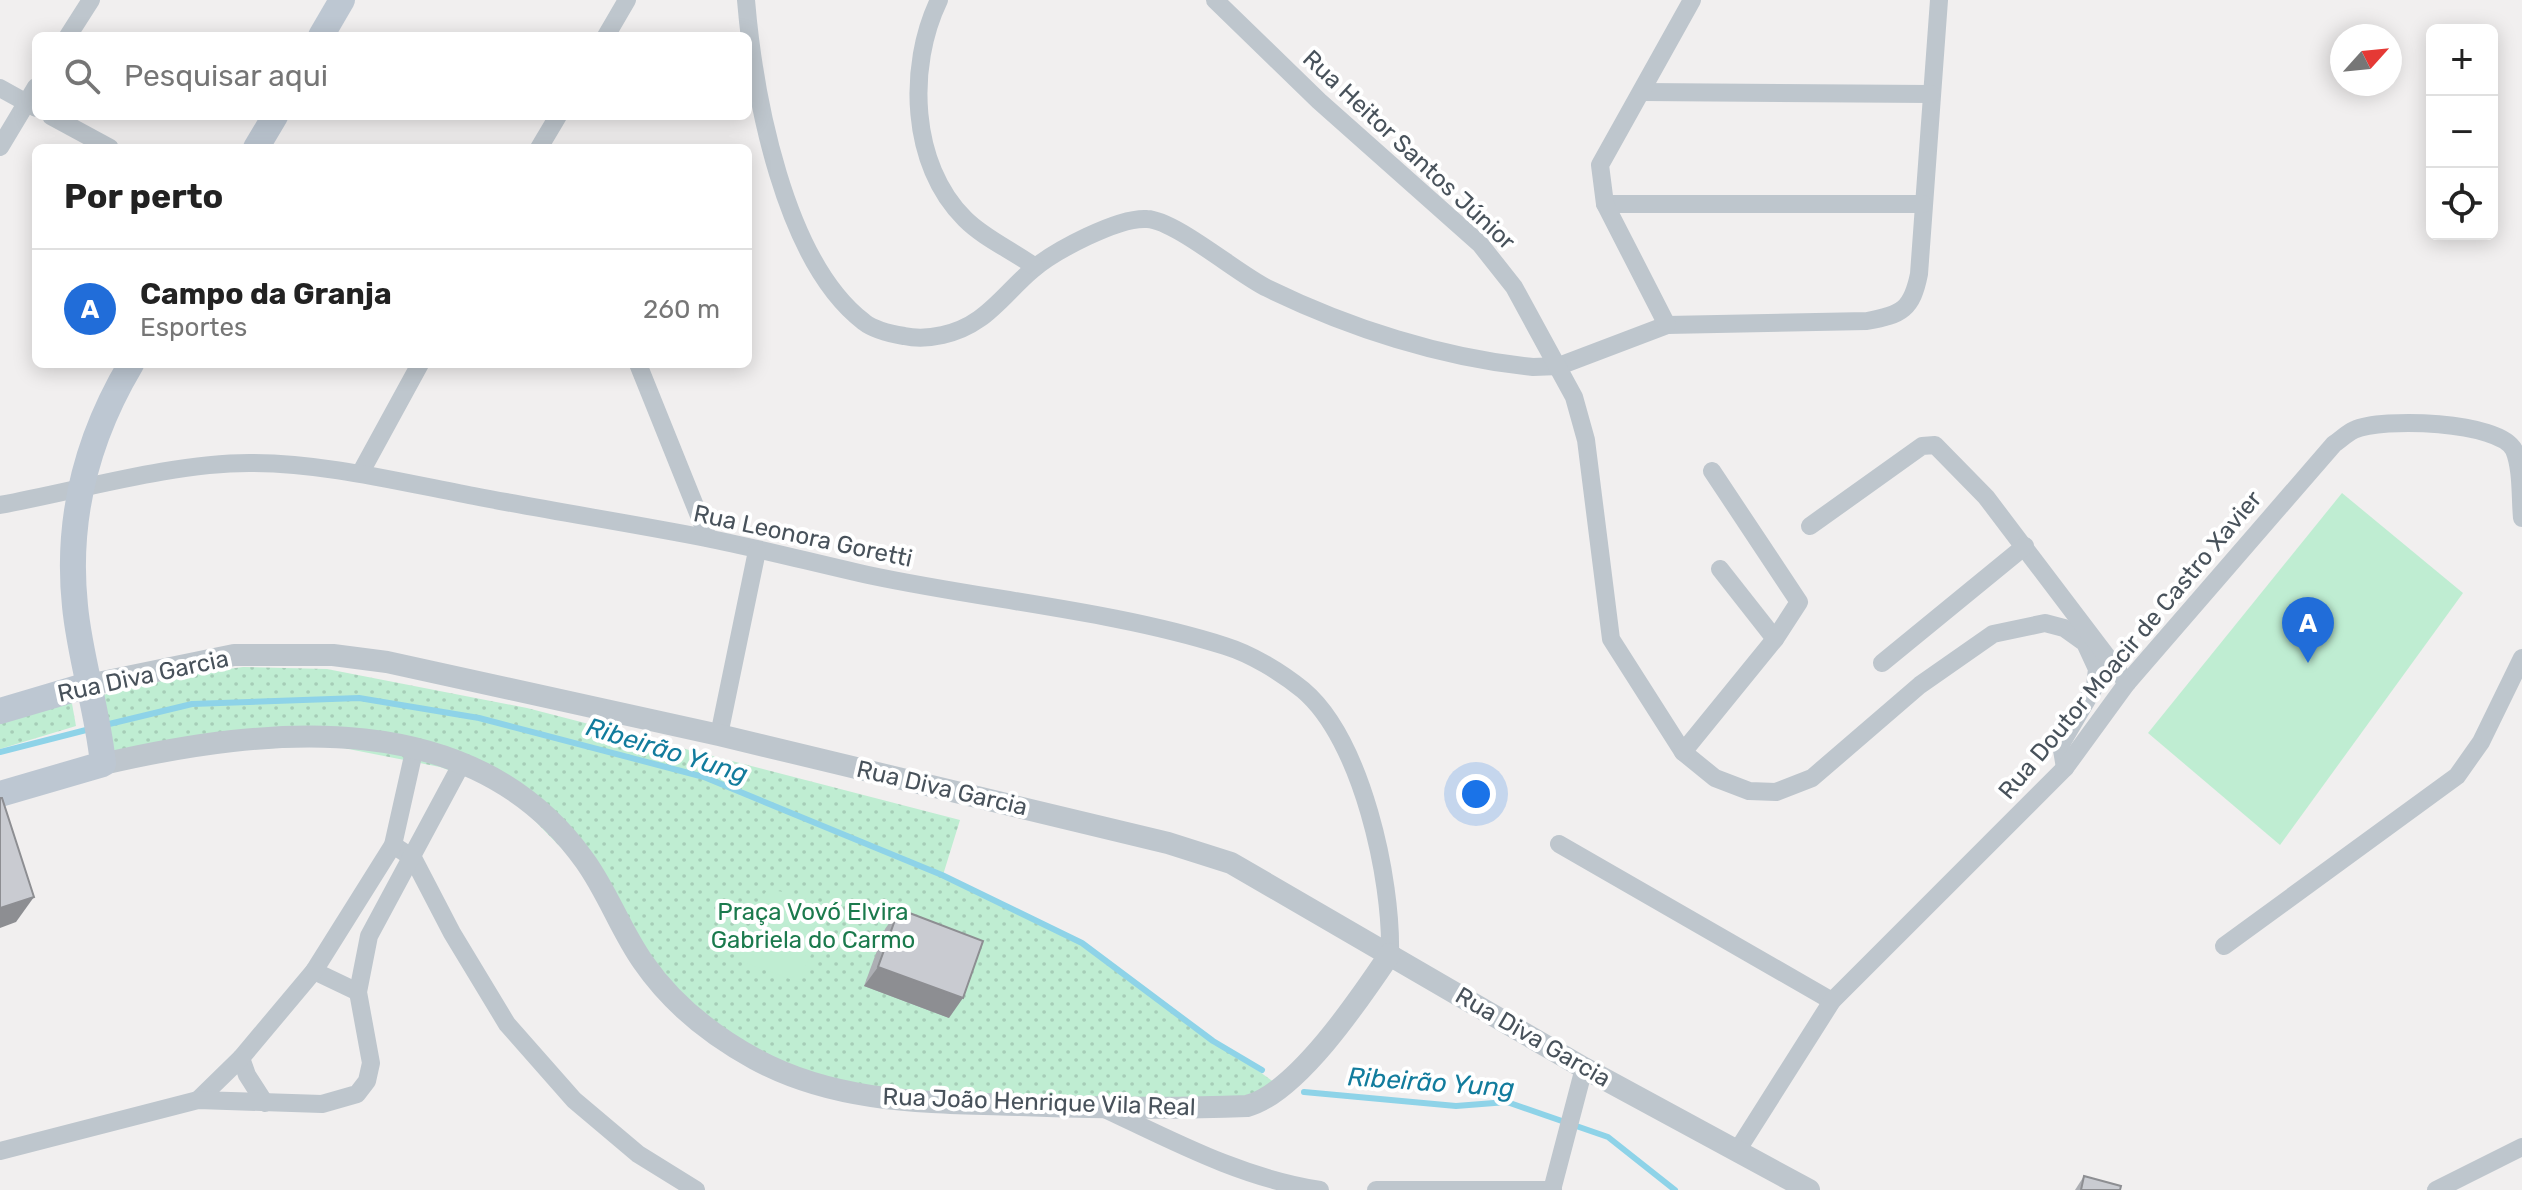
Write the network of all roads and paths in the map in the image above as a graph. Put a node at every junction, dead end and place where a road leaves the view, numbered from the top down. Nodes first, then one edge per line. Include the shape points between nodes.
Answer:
1 (91, 0) edge
2 (342, 0) edge
3 (627, 0) edge
4 (746, 0) edge
5 (939, 0) edge
6 (1215, 0) edge
7 (1692, 0) edge
8 (1939, 0) edge
9 (71, 32) edge
10 (323, 32) edge
11 (608, 32) edge
12 (751, 32) edge
13 (752, 41) edge
14 (0, 88) edge
15 (1642, 92) junction
16 (1931, 94) junction
17 (32, 99) edge
18 (32, 100) edge
19 (58, 120) edge
20 (273, 120) edge
21 (556, 120) edge
22 (103, 144) edge
23 (258, 144) edge
24 (544, 144) edge
25 (0, 147) edge
26 (1605, 204) junction
27 (1923, 204) junction
28 (1035, 267) junction
29 (1667, 325) junction
30 (1559, 366) junction
31 (129, 368) edge
32 (418, 368) edge
33 (640, 368) edge
34 (1712, 471) dead end
35 (361, 472) junction
36 (79, 491) junction
37 (0, 505) edge
38 (2522, 518) edge
39 (1810, 526) dead end
40 (708, 538) junction
41 (2025, 546) junction
42 (757, 551) junction
43 (1720, 569) dead end
44 (1775, 639) junction
45 (2522, 658) edge
46 (1882, 663) dead end
47 (2127, 683) junction
48 (90, 697) junction
49 (0, 711) edge
50 (719, 735) junction
51 (415, 747) junction
52 (1683, 752) junction
53 (102, 757) junction
54 (462, 763) junction
55 (2065, 768) junction
56 (0, 794) edge
57 (1559, 844) dead end
58 (393, 845) junction
59 (413, 858) junction
60 (2224, 946) dead end
61 (1390, 954) junction
62 (314, 971) junction
63 (358, 992) junction
64 (1832, 1001) junction
65 (241, 1058) junction
66 (1584, 1068) junction
67 (198, 1100) junction
68 (265, 1103) junction
69 (1102, 1108) junction
70 (2522, 1147) edge
71 (0, 1151) edge
72 (1737, 1151) junction
73 (696, 1190) edge
74 (1320, 1190) edge
75 (1376, 1190) edge
76 (1552, 1190) edge
77 (1809, 1190) edge
78 (2436, 1190) edge

1 - 9 street
2 - 10 main road
3 - 11 street
4 - 12 street
5 - 28 street via 923,55 919,110 925,150 941,188 963,217
6 - 30 street, Rua Heitor Santos Júnior via 1480,244 1514,287
7 - 15 street
8 - 16 street
13 - 28 street via 766,137 793,216 841,299 866,324 920,340 953,332 979,319
14 - 17 street
15 - 16 street
15 - 26 street via 1604,153 1600,175
16 - 27 street
18 - 25 street
19 - 22 street
20 - 23 main road
21 - 24 street
26 - 27 street
26 - 29 street
27 - 29 street via 1916,290 1909,305 1892,317
28 - 30 street via 1098,233 1149,219 1264,286 1358,328 1512,365
29 - 30 street
30 - 52 street, Rua Heitor Santos Júnior via 1586,440 1611,639
31 - 36 main road via 103,418
32 - 35 street
33 - 40 street
34 - 44 street via 1796,594 1797,608
35 - 36 street, Rua Leonora Goretti via 247,463
35 - 40 street, Rua Leonora Goretti
36 - 37 street, Rua Leonora Goretti
36 - 48 main road via 75,605
38 - 47 street, Rua Doutor Moacir de Castro Xavier via 2513,448 2501,436 2422,424 2354,429 2334,444
39 - 41 street via 1929,444 1947,454
40 - 42 street, Rua Leonora Goretti
41 - 46 street
41 - 47 street
42 - 50 street
42 - 61 street, Rua Leonora Goretti via 1137,625 1227,647 1269,667 1303,690 1329,719 1346,751 1388,884
43 - 44 street
44 - 52 street
45 - 60 street via 2481,742 2457,776
47 - 55 street, Rua Doutor Moacir de Castro Xavier
48 - 49 main road, Rua Diva Garcia
48 - 50 street, Rua Diva Garcia via 234,655 333,655 431,670
48 - 53 main road
50 - 61 street, Rua Diva Garcia via 1088,822 1231,863
51 - 53 street, Rua João Henrique Vila Real via 324,736 253,737
51 - 54 street, Rua João Henrique Vila Real
51 - 58 street
52 - 55 street, Rua Heitor Santos Júnior via 1715,778 1749,791 1793,788 1812,778 1920,685 1993,634 2045,623 2064,628 2085,643 2097,669 2095,686 2061,744
53 - 56 main road, Rua João Henrique Vila Real
54 - 59 street
54 - 69 street, Rua João Henrique Vila Real via 513,788 555,822 608,896 659,983 706,1028 758,1060 852,1095
55 - 64 street, Rua Doutor Moacir de Castro Xavier
57 - 64 street
58 - 59 street
58 - 62 street
59 - 63 street via 369,936
59 - 73 street via 507,1024 574,1100 638,1154
61 - 66 street, Rua Diva Garcia
61 - 69 street, Rua João Henrique Vila Real via 1312,1055 1262,1103
62 - 63 street
62 - 65 street
63 - 68 street via 371,1063 357,1094 322,1104
64 - 72 street, Rua Doutor Moacir de Castro Xavier
65 - 67 street
65 - 68 street
66 - 72 street, Rua Diva Garcia
66 - 76 street
67 - 68 street
67 - 71 street
69 - 74 street via 1212,1160 1282,1184
70 - 78 street
72 - 77 street, Rua Diva Garcia
75 - 76 street

